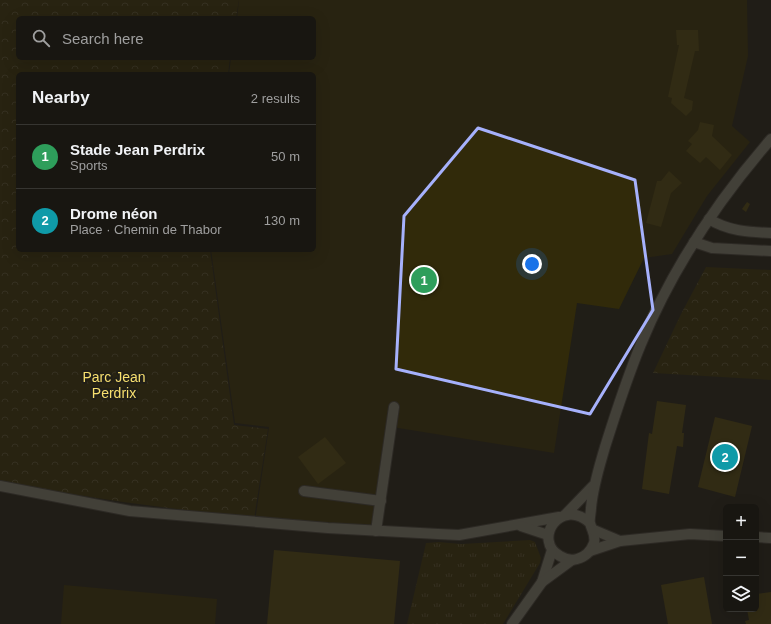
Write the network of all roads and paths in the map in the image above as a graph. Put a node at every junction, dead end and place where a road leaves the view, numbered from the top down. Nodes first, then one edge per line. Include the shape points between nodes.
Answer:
1 (771, 139) edge
2 (709, 219) junction
3 (771, 233) edge
4 (694, 242) junction
5 (771, 251) edge
6 (394, 407) dead end
7 (0, 486) edge
8 (593, 486) junction
9 (304, 491) dead end
10 (381, 501) junction
11 (562, 516) junction
12 (519, 526) junction
13 (592, 527) junction
14 (376, 531) junction
15 (548, 535) junction
16 (723, 536) edge
17 (759, 537) edge
18 (771, 538) edge
19 (620, 541) junction
20 (552, 550) junction
21 (590, 551) junction
22 (572, 560) junction
23 (542, 582) junction
24 (512, 624) edge

1 - 2 street
2 - 3 street via 740,231
2 - 4 street
4 - 5 street via 712,248
4 - 8 street via 641,344
6 - 10 street
7 - 14 street via 130,511
8 - 11 street
8 - 13 street
9 - 10 street
10 - 14 street
11 - 12 street
11 - 13 street via 575,514 583,517
11 - 15 street via 554,522
12 - 14 street via 459,535
12 - 15 street
13 - 19 street
13 - 21 street via 595,538
15 - 20 street
16 - 19 street via 690,534
17 - 18 street
19 - 21 street
20 - 22 street via 564,559
20 - 23 street
21 - 22 street via 581,558
22 - 23 street
23 - 24 street

